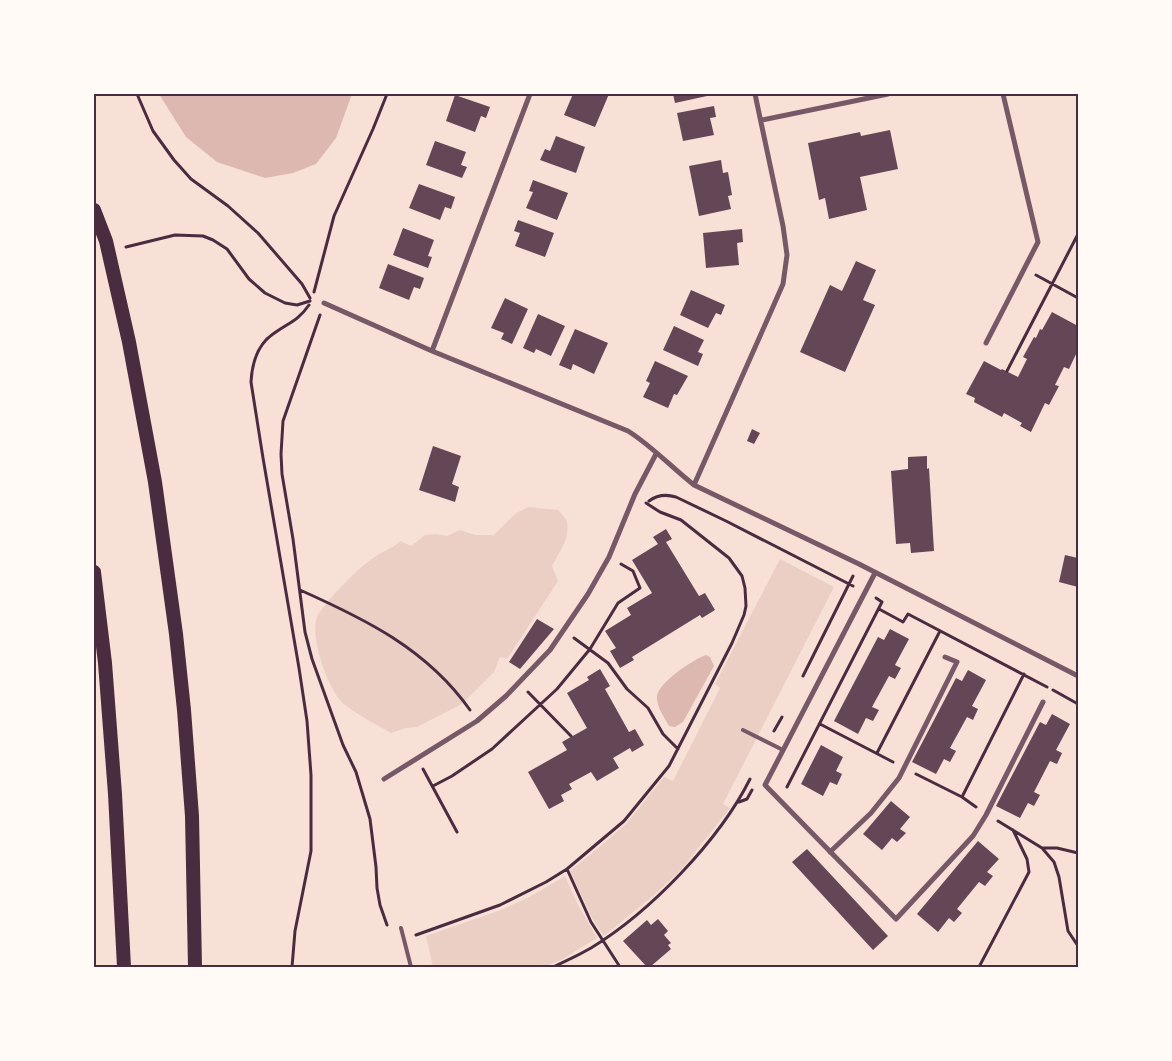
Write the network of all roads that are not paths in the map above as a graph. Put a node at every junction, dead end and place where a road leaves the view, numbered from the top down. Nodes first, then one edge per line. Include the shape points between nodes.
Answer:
1 (530, 94) edge
2 (755, 94) edge
3 (888, 94) edge
4 (1003, 94) edge
5 (762, 120) junction
6 (94, 200) edge
7 (94, 210) edge
8 (106, 241) junction
9 (324, 303) road end
10 (986, 342) dead end
11 (432, 351) junction
12 (656, 454) junction
13 (694, 485) junction
14 (94, 572) edge
15 (875, 573) junction
16 (945, 657) dead end
17 (1078, 676) edge
18 (1044, 702) dead end
19 (743, 730) dead end
20 (783, 750) junction
21 (384, 779) dead end
22 (830, 852) junction
23 (401, 928) road end
24 (124, 967) edge
25 (195, 967) edge
26 (411, 967) edge

1 - 11 street
2 - 5 street
3 - 5 street
4 - 10 street via 1038,242
5 - 13 street via 783,226 786,267 776,300
6 - 8 highway
7 - 8 highway
8 - 25 highway via 155,482 176,634 192,816
9 - 11 street
11 - 12 street via 628,431
12 - 13 street
12 - 21 street via 609,557 550,650 520,683 477,721
13 - 15 street
14 - 24 highway via 106,673
15 - 17 street
15 - 20 street
16 - 22 street via 957,662 899,778 871,813
18 - 22 street via 973,836 896,919
19 - 20 lane
20 - 22 street via 765,785
23 - 26 lane

